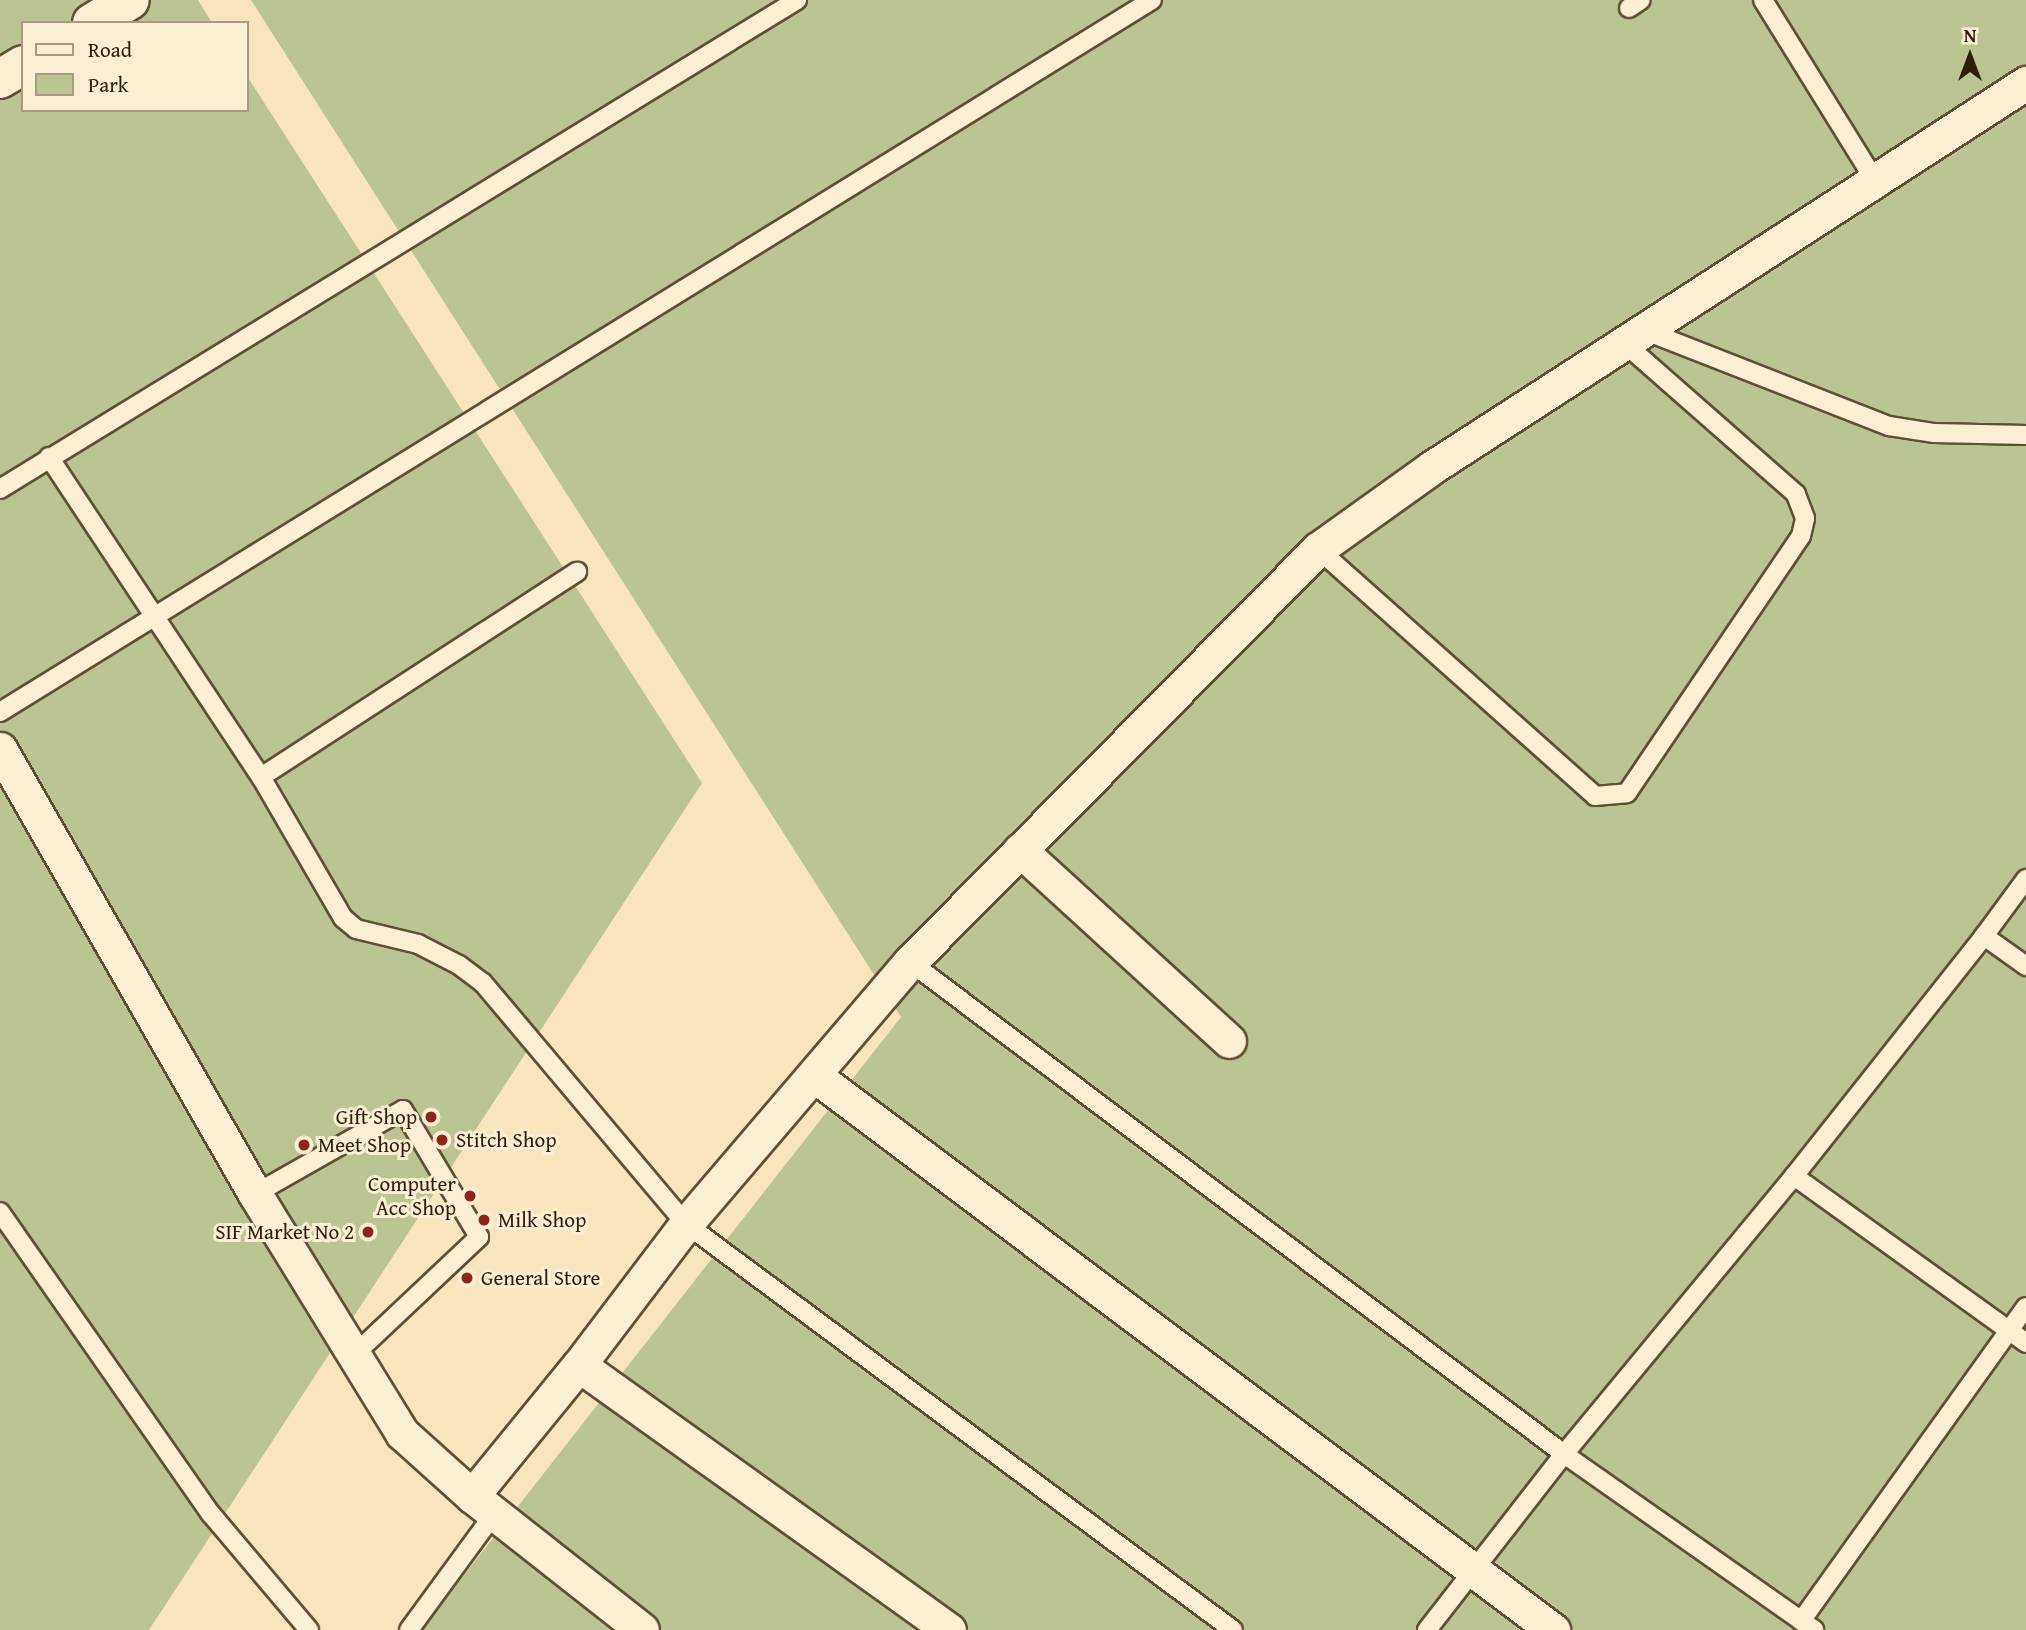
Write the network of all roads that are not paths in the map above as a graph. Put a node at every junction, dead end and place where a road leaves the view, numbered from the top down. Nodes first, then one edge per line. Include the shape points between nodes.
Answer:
1 (130, 0) edge
2 (797, 0) edge
3 (1152, 0) edge
4 (1763, 0) edge
5 (95, 21) edge
6 (21, 66) edge
7 (0, 79) edge
8 (2026, 83) edge
9 (1876, 182) junction
10 (1636, 337) junction
11 (2026, 435) edge
12 (50, 457) junction
13 (0, 489) edge
14 (1318, 549) junction
15 (577, 572) dead end
16 (155, 617) junction
17 (0, 712) edge
18 (0, 749) edge
19 (261, 777) junction
20 (1020, 850) junction
21 (2026, 879) edge
22 (1984, 936) junction
23 (910, 962) junction
24 (2026, 966) edge
25 (1229, 1041) dead end
26 (815, 1076) junction
27 (1794, 1176) junction
28 (255, 1194) junction
29 (0, 1212) edge
30 (686, 1224) junction
31 (2026, 1307) edge
32 (2008, 1331) junction
33 (2026, 1343) edge
34 (354, 1355) junction
35 (579, 1365) junction
36 (1564, 1454) junction
37 (483, 1505) junction
38 (1474, 1570) junction
39 (1807, 1625) edge
40 (309, 1630) edge
41 (409, 1630) edge
42 (642, 1630) edge
43 (949, 1630) edge
44 (1233, 1630) edge
45 (1427, 1630) edge
46 (1553, 1630) edge

1 - 5 street
2 - 12 lane
3 - 16 lane
4 - 9 lane
6 - 7 street
8 - 9 street
9 - 10 street
10 - 11 lane via 1889,426 1934,433
10 - 14 street via 1431,468
10 - 14 lane via 1796,494 1805,518 1801,536 1627,793 1595,796
12 - 13 lane
12 - 16 lane
14 - 20 street
15 - 19 lane
16 - 17 lane
16 - 19 lane
18 - 28 street
19 - 30 lane via 343,918 356,929 418,944 459,965 482,984
20 - 23 street
20 - 25 street
21 - 22 lane
22 - 24 lane
22 - 27 lane
23 - 26 street
23 - 36 lane
26 - 30 street
26 - 38 street
27 - 32 lane
27 - 36 lane
28 - 34 street
28 - 34 lane via 403,1110 479,1237
29 - 40 lane via 211,1514
30 - 35 street
30 - 44 lane
31 - 32 lane
32 - 33 lane
32 - 39 lane
34 - 37 street via 402,1433
35 - 37 street
35 - 43 street
36 - 38 lane
36 - 39 lane
37 - 41 lane
37 - 42 street
38 - 45 lane
38 - 46 street

